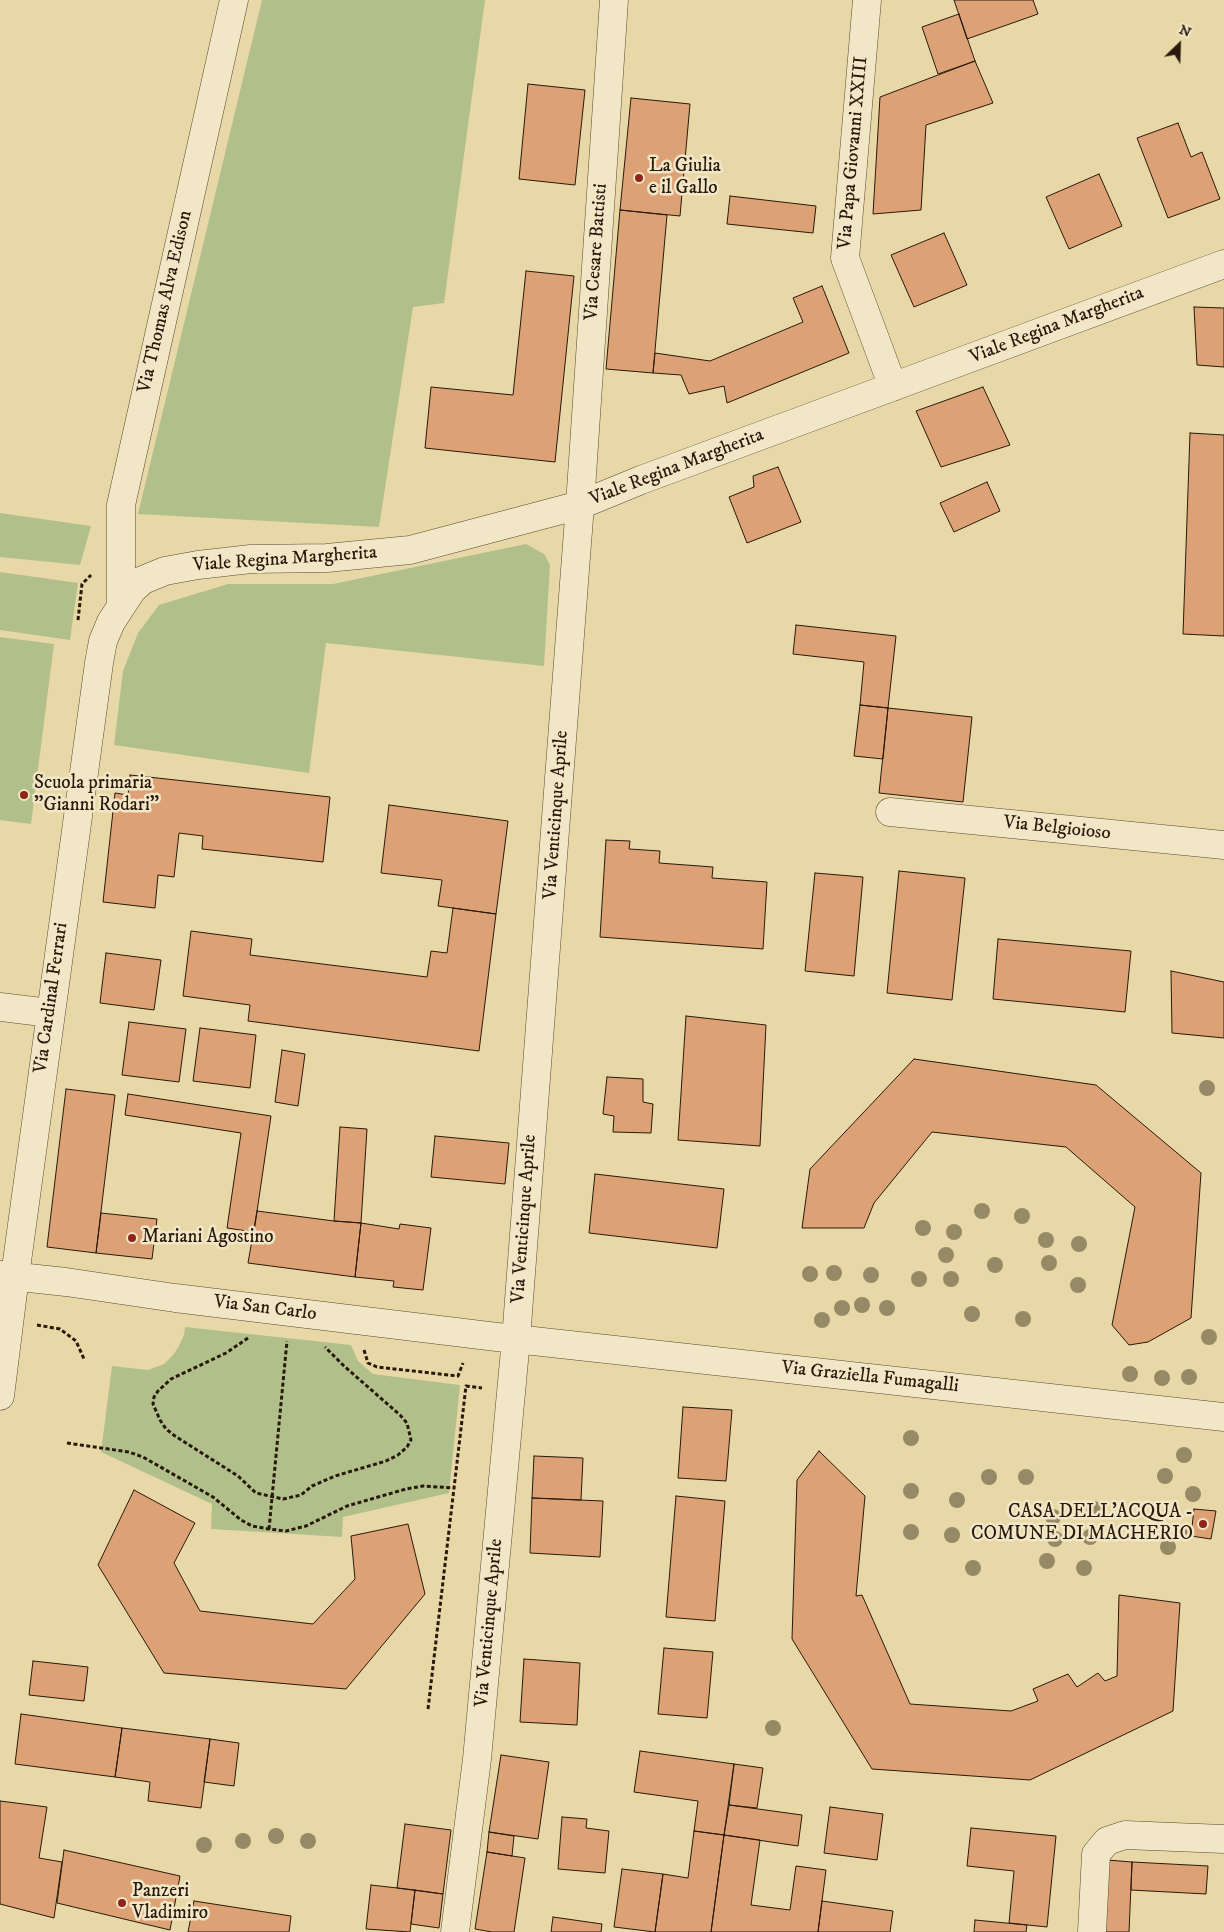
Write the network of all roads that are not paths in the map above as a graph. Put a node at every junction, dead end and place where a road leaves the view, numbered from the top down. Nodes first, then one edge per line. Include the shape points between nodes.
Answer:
1 (234, 0) edge
2 (614, 0) edge
3 (867, 0) edge
4 (1224, 264) edge
5 (893, 387) junction
6 (580, 505) junction
7 (121, 606) junction
8 (890, 812) dead end
9 (1224, 845) edge
10 (0, 1007) edge
11 (50, 1013) junction
12 (7, 1276) edge
13 (516, 1339) junction
14 (0, 1396) edge
15 (1224, 1417) edge
16 (1224, 1839) edge
17 (455, 1932) edge
18 (1092, 1932) edge

1 - 7 street, Via Thomas Alva Edison via 121,505
2 - 6 street, Via Cesare Battisti
3 - 5 street, Via Papa Giovanni XXIII via 845,258
4 - 5 street, Viale Regina Margherita
5 - 6 street, Viale Regina Margherita
6 - 7 street, Viale Regina Margherita via 410,550 327,558 251,559 165,571 143,580
6 - 13 street, Via Venticinque Aprile
7 - 11 street, Via Cardinal Ferrari via 103,641 98,663
8 - 9 street, Via Belgioioso
10 - 11 street
11 - 12 street, Via Cardinal Ferrari
12 - 13 street, Via San Carlo
12 - 14 street, Via Cardinal Ferrari
13 - 15 street, Via Graziella Fumagalli
13 - 17 street, Via Venticinque Aprile via 477,1759
16 - 18 street via 1125,1835 1107,1841 1096,1854

